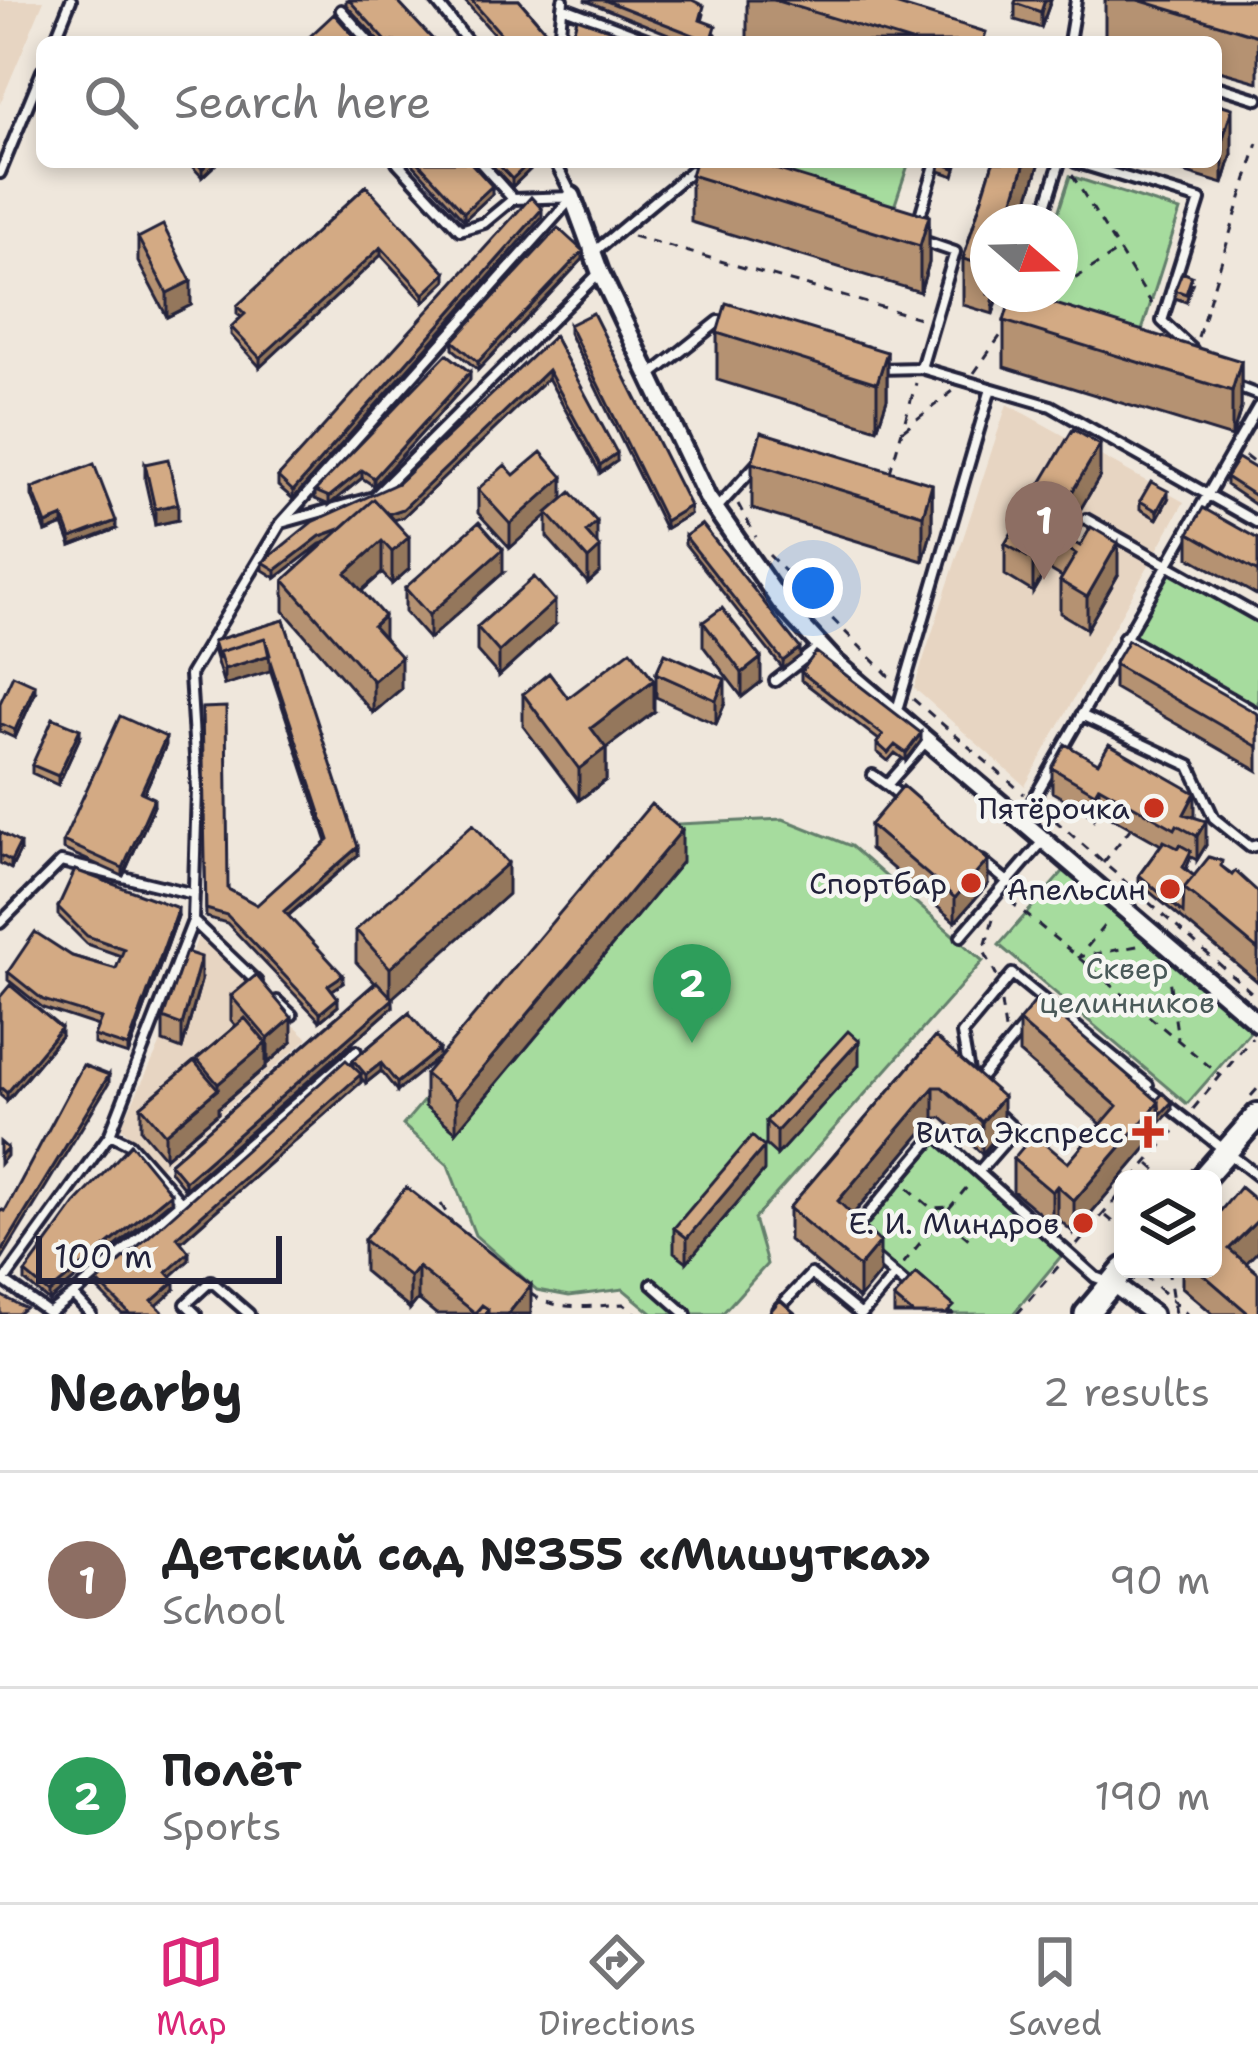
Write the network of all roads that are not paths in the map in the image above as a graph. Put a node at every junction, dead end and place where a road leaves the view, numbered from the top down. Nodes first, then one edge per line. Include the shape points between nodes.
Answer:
1 (71, 0) edge
2 (435, 0) edge
3 (1076, 0) edge
4 (562, 4) edge
5 (340, 10) dead end
6 (56, 36) edge
7 (364, 36) edge
8 (463, 36) edge
9 (559, 36) edge
10 (640, 36) edge
11 (1070, 36) edge
12 (36, 86) edge
13 (1222, 88) edge
14 (1258, 98) edge
15 (403, 168) edge
16 (485, 168) edge
17 (558, 168) edge
18 (690, 168) edge
19 (696, 168) edge
20 (934, 168) edge
21 (1060, 168) edge
22 (1095, 168) edge
23 (0, 173) edge
24 (713, 178) edge
25 (572, 196) junction
26 (513, 199) junction
27 (1047, 204) edge
28 (593, 253) junction
29 (600, 272) junction
30 (742, 327) edge
31 (1206, 362) edge
32 (858, 363) edge
33 (921, 368) junction
34 (650, 376) junction
35 (1232, 386) edge
36 (990, 392) junction
37 (1258, 394) edge
38 (1258, 406) edge
39 (766, 459) edge
40 (1207, 495) junction
41 (716, 509) junction
42 (939, 511) dead end
43 (953, 516) junction
44 (1085, 518) dead end
45 (281, 523) junction
46 (1258, 523) edge
47 (1166, 563) junction
48 (1258, 616) edge
49 (1124, 637) junction
50 (820, 646) junction
51 (775, 681) dead end
52 (897, 710) junction
53 (1258, 714) edge
54 (1081, 715) junction
55 (929, 738) junction
56 (873, 776) dead end
57 (887, 785) junction
58 (922, 813) edge
59 (1022, 819) junction
60 (1045, 839) junction
61 (1258, 845) edge
62 (974, 855) edge
63 (1009, 883) junction
64 (194, 894) junction
65 (193, 921) junction
66 (0, 923) edge
67 (961, 936) dead end
68 (259, 984) edge
69 (275, 1000) edge
70 (1046, 1000) junction
71 (292, 1015) edge
72 (1258, 1026) edge
73 (356, 1051) edge
74 (1148, 1085) junction
75 (1138, 1096) edge
76 (986, 1102) edge
77 (1258, 1114) edge
78 (1015, 1130) junction
79 (110, 1134) junction
80 (1227, 1150) junction
81 (1042, 1154) edge
82 (980, 1170) junction
83 (1210, 1170) edge
84 (1258, 1176) edge
85 (181, 1202) junction
86 (895, 1275) junction
87 (1114, 1276) edge
88 (1123, 1278) edge
89 (1128, 1278) edge
90 (2, 1281) edge
91 (652, 1284) dead end
92 (73, 1295) junction
93 (924, 1301) edge
94 (775, 1313) edge
95 (91, 1314) edge
96 (196, 1314) edge
97 (249, 1314) edge
98 (686, 1314) edge
99 (861, 1314) edge
100 (1086, 1314) edge
101 (1153, 1314) edge

1 - 6 lane
2 - 8 lane
3 - 11 lane
4 - 9 lane
4 - 10 lane
5 - 7 lane
12 - 23 lane
13 - 14 lane
15 - 26 lane via 460,230 484,223
16 - 26 lane
17 - 25 lane
18 - 28 lane
19 - 24 lane
20 - 33 lane via 913,238 955,252
21 - 27 lane
22 - 31 lane via 1200,200 1162,321
25 - 26 lane
25 - 28 street
25 - 45 lane
28 - 29 street
29 - 34 street
29 - 45 lane via 374,497
30 - 34 lane via 719,321
32 - 33 lane
33 - 36 lane
34 - 41 street
35 - 37 lane
36 - 40 lane via 1051,406
36 - 43 lane
38 - 40 lane
39 - 41 lane
40 - 46 lane
40 - 47 lane
41 - 50 street
42 - 43 lane
43 - 52 lane
44 - 47 lane
45 - 64 lane via 190,675
47 - 48 lane
47 - 49 lane
49 - 53 lane
49 - 54 lane
50 - 51 lane
50 - 52 street
52 - 55 street
54 - 59 lane
54 - 61 lane via 1190,766 1214,818
55 - 57 lane
55 - 59 street
56 - 57 lane
57 - 58 lane
59 - 60 street
60 - 63 lane
60 - 72 street
62 - 63 lane
63 - 67 lane
64 - 65 lane
64 - 66 lane via 61,862
65 - 68 lane
65 - 79 lane
69 - 71 lane
70 - 70 lane via 1021,1030 972,1089 962,1034 1012,974
70 - 74 lane
73 - 85 lane
74 - 75 lane
74 - 80 lane
76 - 78 lane
77 - 80 street
78 - 81 lane
78 - 82 lane
79 - 85 lane via 130,1144
79 - 90 lane
80 - 83 street
80 - 84 lane
82 - 86 lane via 936,1134 849,1237
82 - 87 lane via 1095,1277
85 - 92 lane
86 - 93 lane
86 - 99 lane
88 - 100 street
89 - 101 street
90 - 92 lane via 49,1313
91 - 98 lane
92 - 95 lane
94 - 99 lane via 811,1274
96 - 97 lane via 186,1304 211,1280

